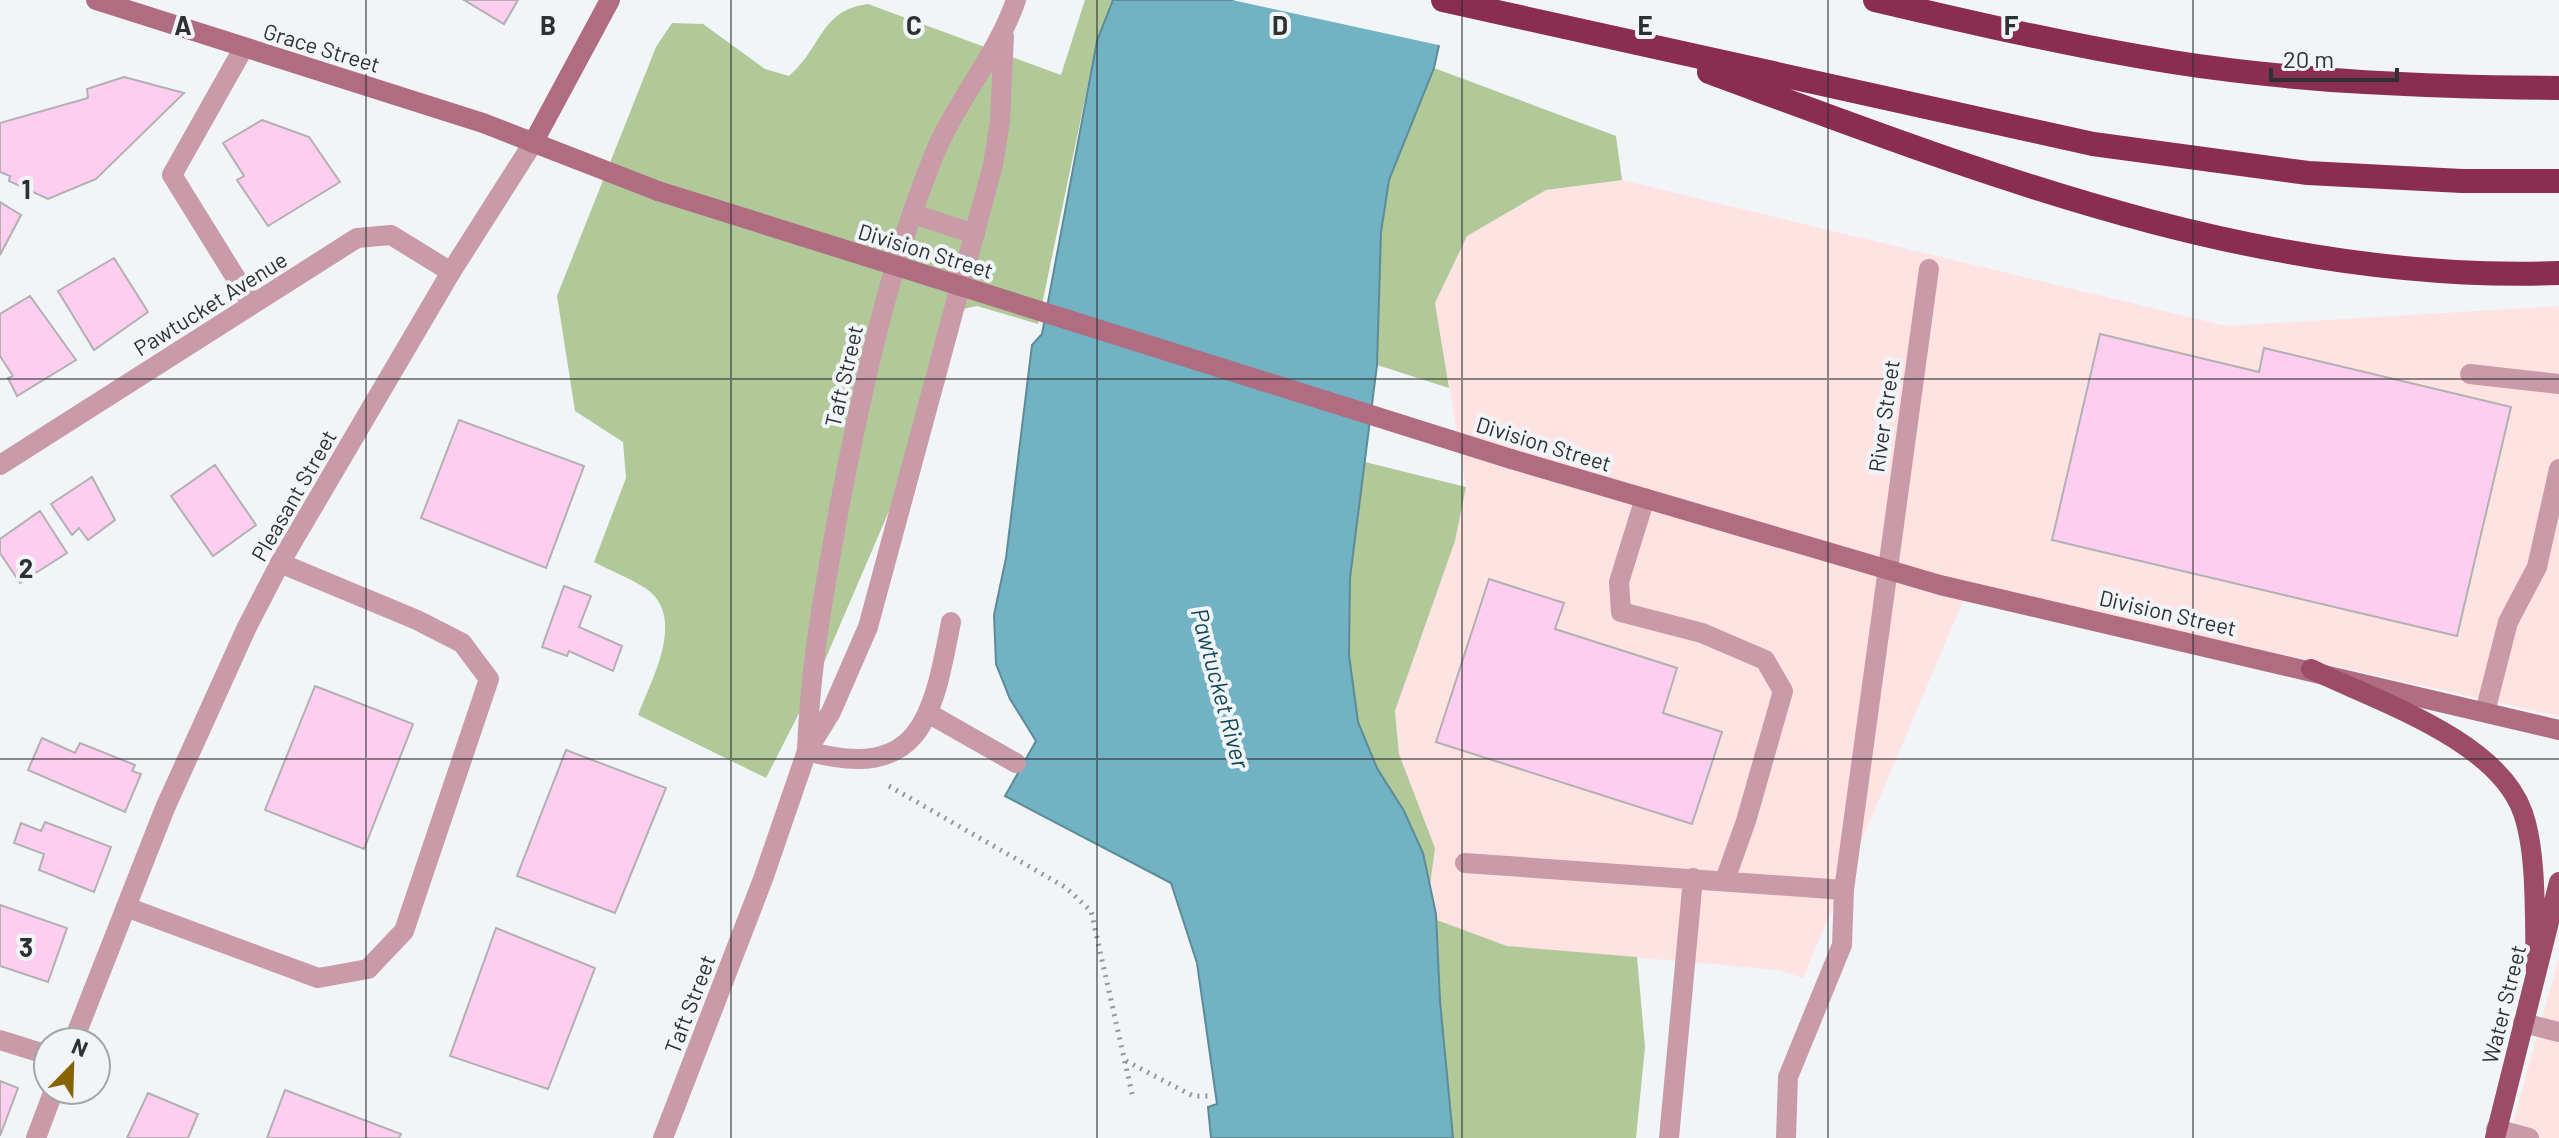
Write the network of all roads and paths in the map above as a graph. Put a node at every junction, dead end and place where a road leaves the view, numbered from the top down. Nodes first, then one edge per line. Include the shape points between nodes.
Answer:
1 (96, 0) edge
2 (610, 0) edge
3 (1016, 0) edge
4 (1443, 0) edge
5 (1875, 0) edge
6 (1004, 36) junction
7 (1621, 39) junction
8 (243, 49) junction
9 (2559, 88) edge
10 (533, 143) junction
11 (2559, 181) edge
12 (913, 214) junction
13 (975, 234) junction
14 (1929, 269) dead end
15 (451, 272) junction
16 (2559, 273) edge
17 (252, 304) junction
18 (2470, 374) dead end
19 (2559, 384) edge
20 (0, 465) edge
21 (2559, 469) edge
22 (1645, 498) junction
23 (280, 563) junction
24 (1886, 570) junction
25 (951, 622) dead end
26 (2311, 669) junction
27 (2485, 712) junction
28 (928, 713) junction
29 (2559, 730) edge
30 (807, 751) junction
31 (882, 758) junction
32 (1016, 763) dead end
33 (1465, 863) dead end
34 (1693, 878) junction
35 (1725, 880) junction
36 (2559, 882) edge
37 (1844, 890) junction
38 (126, 907) junction
39 (2536, 972) junction
40 (2523, 1023) junction
41 (79, 1026) edge
42 (2559, 1032) edge
43 (0, 1040) edge
44 (32, 1050) edge
45 (1125, 1061) junction
46 (1209, 1096) dead end
47 (1133, 1098) dead end
48 (48, 1106) edge
49 (2496, 1134) edge
50 (36, 1138) edge
51 (663, 1138) edge
52 (1669, 1138) edge
53 (1786, 1138) edge
54 (2529, 1138) edge

1 - 8 main road, Grace Street
2 - 10 main road, Pleasant Street
3 - 6 street, Taft Street
4 - 7 highway
5 - 9 highway via 2053,41 2250,72
6 - 12 street, Taft Street via 955,111
6 - 13 street, Taft Street via 1000,121
7 - 11 highway via 2016,128 2169,156 2376,178
7 - 16 highway via 1973,167 2201,236 2346,262
8 - 10 main road, Grace Street via 429,105
8 - 17 street via 172,175
10 - 15 street, Pleasant Street
10 - 22 main road, Division Street, bridge via 658,191
12 - 13 street
12 - 30 street, Taft Street via 855,429 814,647
13 - 30 street, Taft Street via 884,581 849,676
14 - 24 street, River Street
15 - 17 street, Pawtucket Avenue via 407,242 372,234 357,238
15 - 23 street, Pleasant Street
17 - 20 street, Pawtucket Avenue
18 - 19 street
21 - 27 street via 2537,567 2508,622
22 - 24 main road, Division Street
22 - 35 street via 1619,582 1621,612 1702,633 1765,660 1783,691
23 - 38 street, Pleasant Street via 219,683
23 - 38 street via 462,643 489,679 404,931 368,969 318,978
24 - 26 main road, Division Street
24 - 37 street, River Street
25 - 28 street
26 - 27 main road, Division Street
26 - 39 main road via 2461,741 2502,773 2523,814
27 - 29 main road, Division Street
28 - 31 street via 901,749
28 - 32 street
30 - 31 street via 858,760
30 - 51 street, Taft Street
31 - 45 path via 887,784 901,795 1065,887 1091,911
33 - 34 street
34 - 35 street
34 - 52 street
35 - 37 street
36 - 39 main road, Water Street
37 - 53 street, River Street via 1842,945 1788,1077
38 - 41 street, Pleasant Street
39 - 40 main road, Water Street
40 - 42 street
40 - 49 main road, Water Street
43 - 44 street
45 - 46 path via 1193,1096
45 - 47 path
48 - 50 street
49 - 54 street

